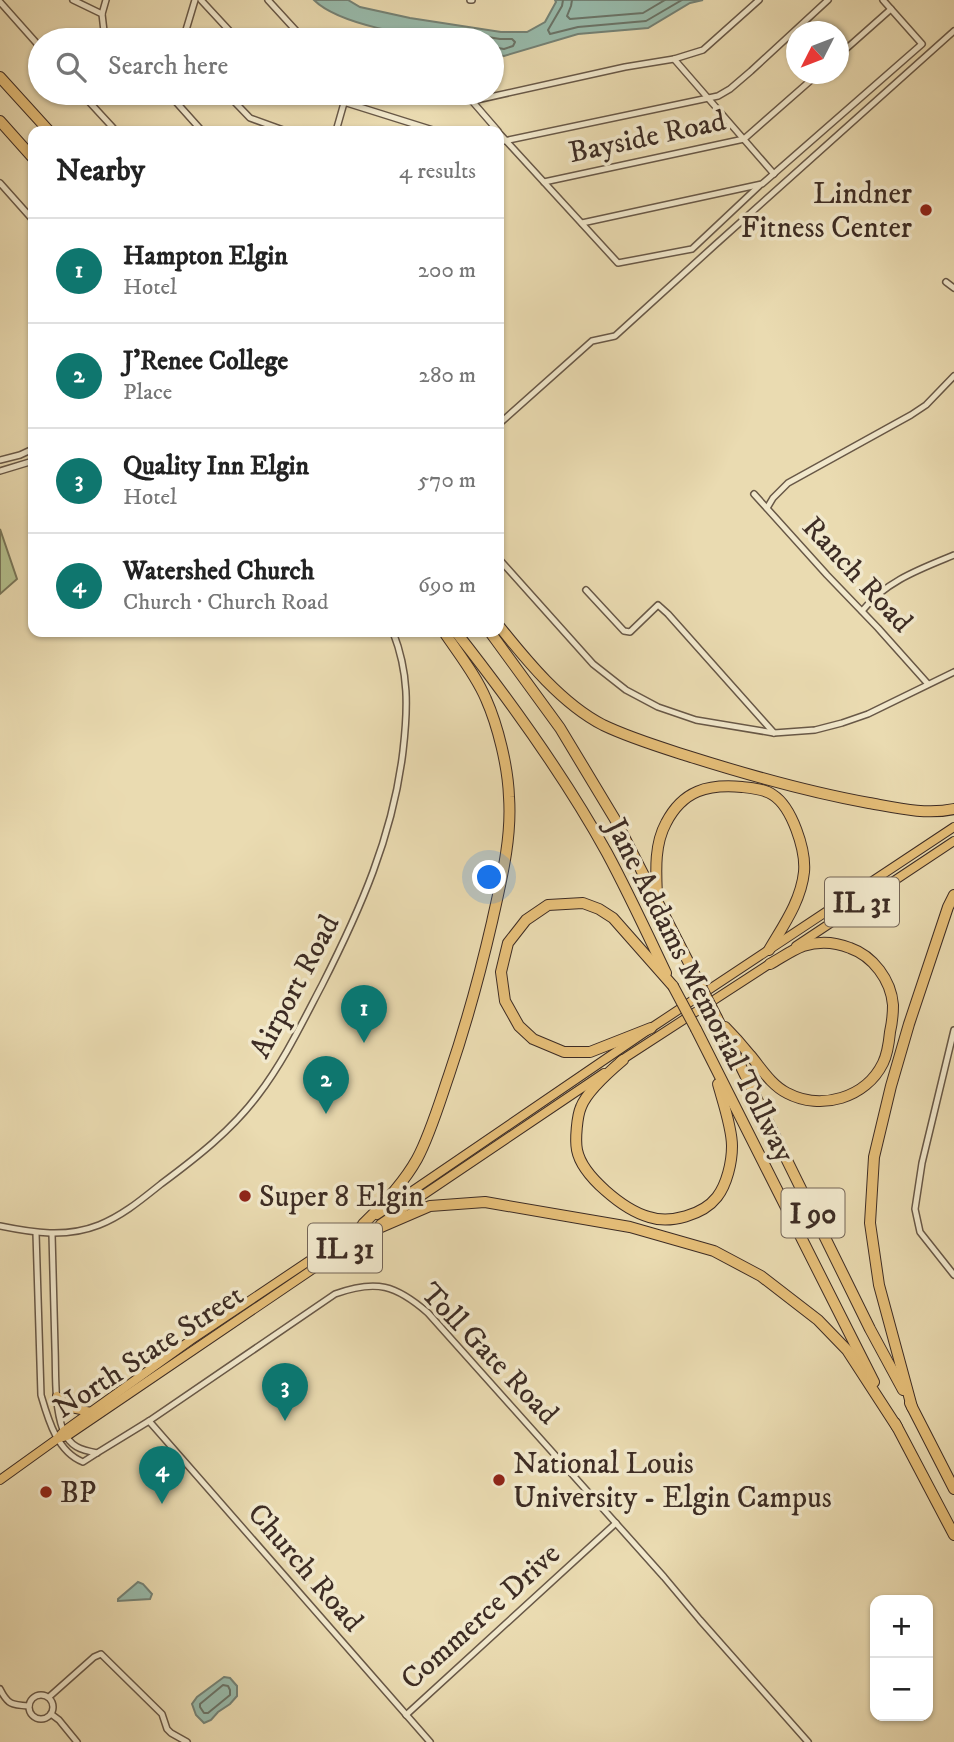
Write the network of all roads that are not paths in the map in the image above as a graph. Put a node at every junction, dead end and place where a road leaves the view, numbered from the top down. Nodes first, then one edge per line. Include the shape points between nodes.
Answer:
1 (72, 0) edge
2 (106, 0) edge
3 (195, 0) edge
4 (201, 0) edge
5 (268, 0) edge
6 (759, 0) edge
7 (828, 0) edge
8 (883, 0) edge
9 (0, 2) edge
10 (891, 9) junction
11 (102, 15) junction
12 (104, 28) edge
13 (187, 28) edge
14 (227, 28) edge
15 (294, 28) edge
16 (954, 31) edge
17 (28, 34) edge
18 (849, 46) edge
19 (674, 60) junction
20 (0, 77) edge
21 (807, 84) edge
22 (504, 94) edge
23 (709, 99) junction
24 (92, 105) edge
25 (179, 105) edge
26 (238, 105) edge
27 (343, 105) edge
28 (351, 105) edge
29 (475, 105) edge
30 (0, 121) edge
31 (44, 126) edge
32 (111, 126) edge
33 (198, 126) edge
34 (273, 126) edge
35 (337, 126) edge
36 (420, 126) edge
37 (493, 126) edge
38 (744, 139) junction
39 (504, 142) edge
40 (504, 144) edge
41 (28, 152) edge
42 (774, 174) junction
43 (544, 182) junction
44 (0, 183) edge
45 (762, 184) junction
46 (28, 214) edge
47 (582, 223) junction
48 (946, 282) dead end
49 (954, 288) edge
50 (954, 376) edge
51 (504, 420) edge
52 (28, 451) edge
53 (20, 455) junction
54 (0, 460) edge
55 (28, 463) edge
56 (24, 465) junction
57 (0, 471) edge
58 (754, 494) dead end
59 (767, 508) junction
60 (954, 555) edge
61 (504, 565) edge
62 (586, 590) dead end
63 (862, 611) junction
64 (504, 632) edge
65 (395, 637) edge
66 (447, 637) edge
67 (460, 637) edge
68 (494, 637) edge
69 (954, 672) edge
70 (928, 684) junction
71 (774, 733) junction
72 (954, 809) edge
73 (954, 827) edge
74 (954, 841) edge
75 (954, 895) edge
76 (657, 901) junction
77 (769, 950) junction
78 (770, 964) junction
79 (673, 986) junction
80 (717, 1018) junction
81 (651, 1028) junction
82 (954, 1030) edge
83 (623, 1059) junction
84 (712, 1063) junction
85 (0, 1226) edge
86 (364, 1229) junction
87 (36, 1233) junction
88 (52, 1234) junction
89 (954, 1275) edge
90 (57, 1396) junction
91 (912, 1407) junction
92 (91, 1412) junction
93 (149, 1420) junction
94 (897, 1427) junction
95 (65, 1434) junction
96 (57, 1439) junction
97 (97, 1453) junction
98 (0, 1480) edge
99 (954, 1489) edge
100 (616, 1523) junction
101 (954, 1535) edge
102 (0, 1689) edge
103 (49, 1697) junction
104 (29, 1706) junction
105 (51, 1714) junction
106 (406, 1715) junction
107 (77, 1742) edge
108 (187, 1742) edge
109 (430, 1742) edge
110 (808, 1742) edge

1 - 11 street
2 - 11 street
3 - 13 street
4 - 14 street
5 - 15 street
6 - 19 street via 703,50
7 - 23 street via 730,89
8 - 10 street
9 - 17 street
10 - 18 street
10 - 42 street via 922,44
11 - 12 street
16 - 51 street via 615,336 592,341
19 - 22 street
19 - 23 street
20 - 31 highway
21 - 38 street, Bayside Road
23 - 38 street
23 - 39 street
24 - 32 street
25 - 33 street
26 - 34 street via 250,117
27 - 35 street
28 - 36 street
29 - 37 street
30 - 41 highway
38 - 42 street
38 - 43 street, Bayside Road
40 - 43 street
42 - 45 street
43 - 47 street
44 - 46 street
45 - 47 street
45 - 47 street via 692,249 618,264
48 - 49 street
50 - 59 street via 911,415 788,483
52 - 53 street
53 - 54 street
53 - 56 street
55 - 56 street
56 - 57 street
58 - 59 street, Ranch Road
59 - 63 street, Ranch Road
60 - 63 street via 893,582
61 - 71 street via 593,664 626,690 696,720
62 - 71 street via 624,631 630,632 658,605
63 - 70 street, Ranch Road
64 - 72 highway via 564,698 602,724 653,745 845,799 929,812
65 - 88 street, Airport Road via 404,668 407,716 391,814 363,902 294,1040 256,1098 196,1158 114,1218 82,1230
66 - 86 highway via 486,699 500,743 509,796 508,842 484,957 439,1105 417,1159
67 - 79 highway, Jane Addams Memorial Tollway / I 90 via 550,759 607,853
68 - 76 highway, Jane Addams Memorial Tollway / I 90 via 560,729 616,821
69 - 70 street
70 - 71 street via 854,720 815,730
73 - 77 main road, North State Street / IL 31
74 - 78 main road, North State Street / IL 31
75 - 91 highway via 909,1024 874,1157 870,1223 878,1285
76 - 77 highway via 658,846 666,822 680,803 713,786 770,793 783,805 797,831 804,873 796,902
76 - 80 highway, Jane Addams Memorial Tollway / I 90, bridge
77 - 81 main road, North State Street / IL 31
78 - 80 highway via 800,947 822,942 854,949 875,965 887,984 893,1013 886,1056 870,1081 834,1100 795,1097 777,1087
78 - 83 main road, North State Street / IL 31
79 - 81 highway via 612,918 583,903 548,905 526,920 508,943 500,972 505,1001 519,1026 533,1039 564,1052 590,1052
79 - 84 highway, Jane Addams Memorial Tollway / I 90, bridge
80 - 91 highway, Jane Addams Memorial Tollway / I 90
81 - 86 main road, North State Street / IL 31
82 - 89 street via 915,1209 920,1232
83 - 84 highway via 581,1107 577,1151 588,1173 628,1208 664,1220 688,1216 710,1203 730,1169 732,1143
83 - 86 main road, North State Street / IL 31
84 - 94 highway, Jane Addams Memorial Tollway / I 90
85 - 87 street, Airport Road
86 - 92 main road, North State Street / IL 31 via 191,1339
86 - 94 highway via 430,1206 485,1202 630,1227 713,1251 761,1276 818,1320 847,1350
86 - 95 main road, North State Street / IL 31
87 - 88 street, Airport Road
87 - 96 street via 41,1395
88 - 90 street
90 - 92 main road via 71,1408
90 - 95 street
91 - 99 highway, Jane Addams Memorial Tollway / I 90
92 - 95 main road, North State Street / IL 31
93 - 97 street, Toll Gate Road
93 - 100 street, Toll Gate Road via 335,1294 367,1285 386,1287 403,1293 428,1313
93 - 106 street, Church Road
94 - 101 highway, Jane Addams Memorial Tollway / I 90
95 - 96 main road, North State Street / IL 31
95 - 97 street via 81,1450
96 - 97 street via 73,1458 83,1462
96 - 98 main road, IL 31
100 - 106 street, Commerce Drive
100 - 110 street, Toll Gate Road
102 - 104 street via 11,1704
103 - 104 street via 35,1696
103 - 105 street
103 - 108 street via 101,1654 162,1714 167,1730
104 - 105 street via 37,1718
105 - 107 street
106 - 109 street, Church Road

